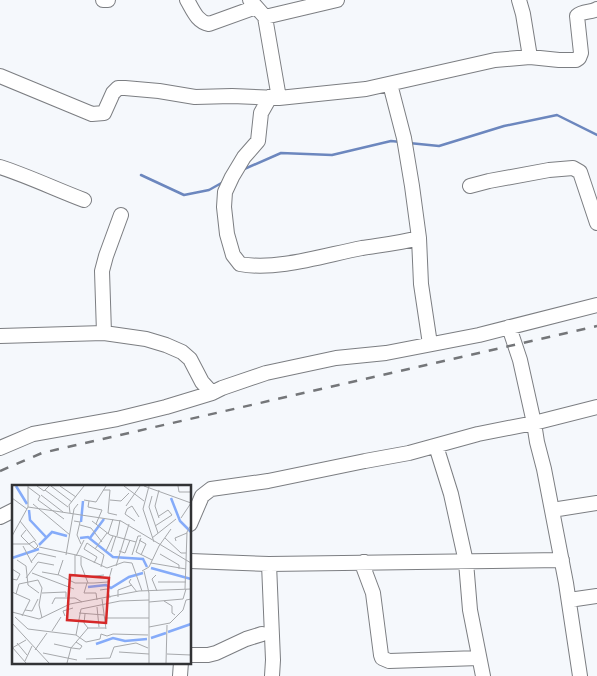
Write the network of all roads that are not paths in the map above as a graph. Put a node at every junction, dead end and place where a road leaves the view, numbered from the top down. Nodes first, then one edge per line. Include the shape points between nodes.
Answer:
1 (103, 0) edge
2 (108, 0) edge
3 (187, 0) edge
4 (337, 0) edge
5 (519, 0) edge
6 (257, 8) edge
7 (597, 9) edge
8 (530, 57) junction
9 (0, 76) edge
10 (390, 84) junction
11 (275, 97) junction
12 (0, 167) edge
13 (470, 186) dead end
14 (84, 200) dead end
15 (121, 216) dead end
16 (597, 223) edge
17 (419, 238) junction
18 (597, 305) edge
19 (509, 327) junction
20 (104, 333) junction
21 (0, 336) edge
22 (430, 344) junction
23 (212, 393) junction
24 (597, 407) edge
25 (534, 422) junction
26 (436, 446) junction
27 (0, 448) edge
28 (597, 503) edge
29 (552, 510) junction
30 (12, 511) edge
31 (0, 517) edge
32 (191, 521) edge
33 (562, 560) junction
34 (191, 561) edge
35 (364, 562) junction
36 (466, 562) junction
37 (269, 564) junction
38 (597, 596) edge
39 (569, 600) junction
40 (262, 634) dead end
41 (191, 655) edge
42 (479, 658) junction
43 (272, 676) edge
44 (483, 676) edge
45 (580, 676) edge

1 - 2 street
3 - 6 street via 202,23 209,24
4 - 6 street
5 - 8 street
6 - 11 street
7 - 8 street via 577,16 579,58
8 - 10 street via 495,60
9 - 11 street via 92,114 104,113 112,93 118,88 195,97
10 - 11 street
10 - 17 street via 405,144
11 - 17 street via 261,113 258,141 244,157 225,192 227,234 233,255 240,264 274,266
12 - 14 street
13 - 16 street via 573,168 580,172
15 - 20 street via 102,271
17 - 22 street via 421,284
18 - 19 street
19 - 22 street
19 - 25 street
20 - 21 street
20 - 23 street via 146,339 182,352
22 - 23 street via 336,358 266,373
23 - 27 street via 117,419 33,434
24 - 25 street
25 - 26 street
25 - 29 street
26 - 32 street via 268,481 211,489 202,496
26 - 36 street via 451,494
28 - 29 street
29 - 33 street
30 - 31 street
33 - 36 street
33 - 39 street
34 - 37 street
35 - 36 street
35 - 37 street
35 - 42 street via 373,593 382,658 389,661
36 - 42 street
37 - 43 street
38 - 39 street
39 - 45 street
40 - 41 street via 216,653
42 - 44 street

